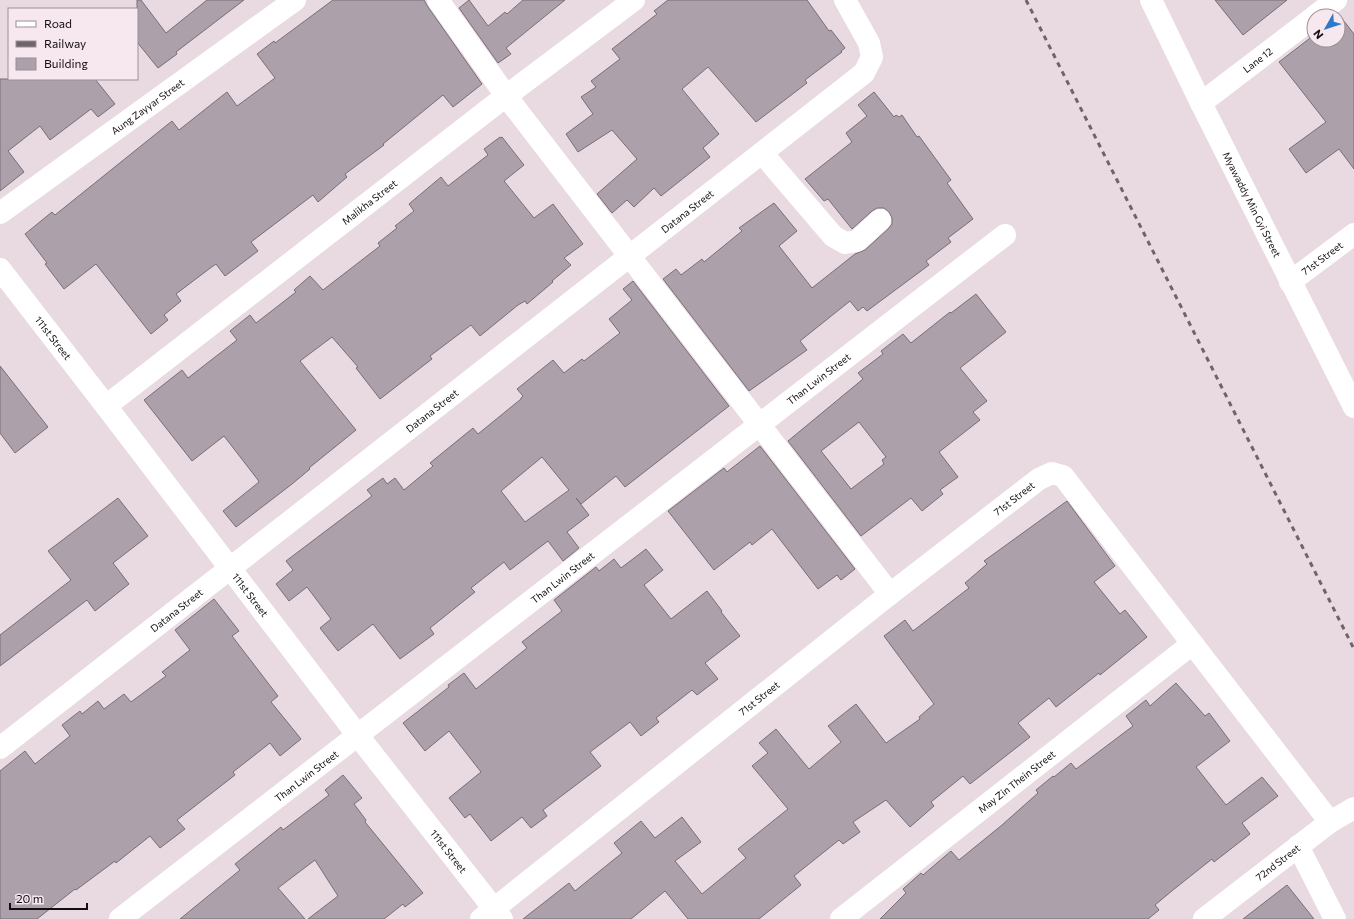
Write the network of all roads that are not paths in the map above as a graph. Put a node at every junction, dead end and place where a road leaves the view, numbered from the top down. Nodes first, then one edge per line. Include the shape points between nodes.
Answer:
1 (295, 0) edge
2 (438, 0) edge
3 (634, 0) edge
4 (845, 0) edge
5 (1152, 0) edge
6 (1336, 0) edge
7 (1325, 8) edge
8 (1306, 22) edge
9 (506, 96) junction
10 (1201, 103) junction
11 (762, 153) junction
12 (0, 213) edge
13 (880, 220) dead end
14 (1354, 234) edge
15 (1005, 235) dead end
16 (630, 257) junction
17 (0, 269) edge
18 (1290, 282) junction
19 (106, 406) junction
20 (1354, 407) edge
21 (760, 424) junction
22 (230, 568) junction
23 (890, 594) junction
24 (1192, 644) junction
25 (359, 737) junction
26 (0, 748) edge
27 (1354, 808) edge
28 (1330, 822) junction
29 (1298, 846) junction
30 (493, 916) edge
31 (120, 919) edge
32 (841, 919) edge
33 (1204, 919) edge
34 (1335, 919) edge

1 - 12 street, Aung Zayyar Street
2 - 9 street
3 - 9 street, Malikha Street
4 - 11 street, Datana Street via 869,43 872,57 864,73
5 - 10 street, Myawaddy Min Gyi Street
6 - 7 street, Lane 12
8 - 10 street, Lane 12
9 - 16 street
9 - 19 street, Malikha Street
10 - 18 street, Myawaddy Min Gyi Street
11 - 13 street via 833,236 845,242 857,241
11 - 16 street, Datana Street
14 - 18 street, 71st Street
15 - 21 street, Than Lwin Street
16 - 21 street
16 - 22 street, Datana Street
17 - 19 street, 111st Street
18 - 20 street, Myawaddy Min Gyi Street
19 - 22 street, 111st Street
21 - 23 street
21 - 25 street, Than Lwin Street
22 - 25 street, 111st Street
22 - 26 street, Datana Street
23 - 24 street, 71st Street via 1039,480 1052,473 1063,476
23 - 30 street, 71st Street
24 - 28 street
24 - 32 street, May Zin Thein Street
25 - 30 street, 111st Street
25 - 31 street, Than Lwin Street
27 - 28 street, 72nd Street
28 - 29 street, 72nd Street
29 - 33 street, 72nd Street
29 - 34 street

